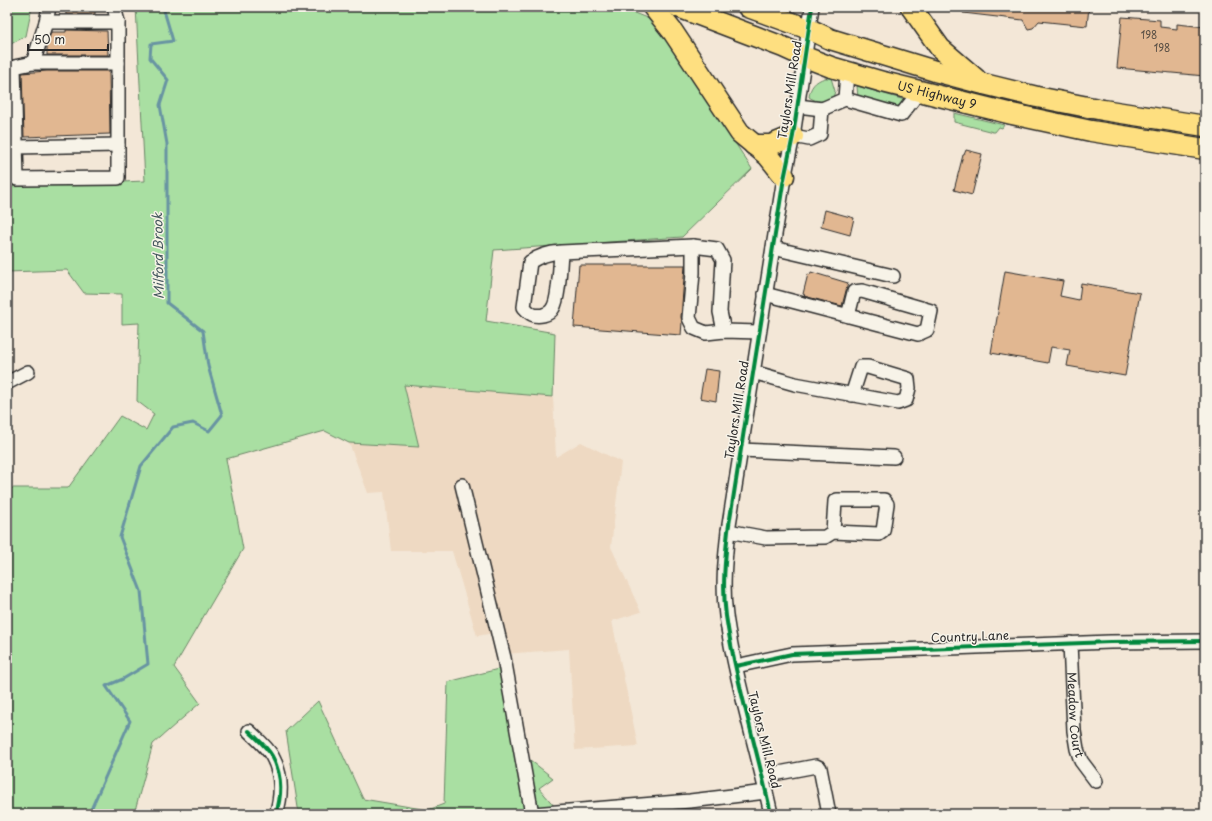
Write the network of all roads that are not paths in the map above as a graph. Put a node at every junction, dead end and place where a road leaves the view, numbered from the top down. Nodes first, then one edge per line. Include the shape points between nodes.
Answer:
1 (49, 7) edge
2 (114, 7) edge
3 (653, 7) edge
4 (678, 7) edge
5 (812, 7) edge
6 (911, 7) edge
7 (757, 9) edge
8 (46, 22) junction
9 (118, 22) junction
10 (809, 29) junction
11 (805, 58) junction
12 (33, 63) junction
13 (118, 63) junction
14 (847, 72) junction
15 (980, 83) junction
16 (920, 91) junction
17 (845, 99) junction
18 (798, 106) junction
19 (822, 109) junction
20 (1205, 126) edge
21 (793, 136) junction
22 (118, 145) junction
23 (754, 145) junction
24 (16, 147) junction
25 (1205, 149) edge
26 (784, 176) junction
27 (693, 246) junction
28 (773, 248) junction
29 (561, 252) junction
30 (893, 276) dead end
31 (765, 294) junction
32 (848, 316) junction
33 (724, 331) junction
34 (759, 332) junction
35 (28, 372) dead end
36 (753, 372) junction
37 (7, 384) edge
38 (852, 395) dead end
39 (741, 450) junction
40 (894, 456) dead end
41 (462, 485) dead end
42 (728, 531) junction
43 (833, 532) dead end
44 (1205, 641) edge
45 (1070, 643) junction
46 (736, 666) junction
47 (249, 730) dead end
48 (763, 776) junction
49 (1096, 781) dead end
50 (766, 792) junction
51 (276, 814) edge
52 (532, 814) edge
53 (771, 814) edge
54 (829, 814) edge

1 - 8 street
2 - 9 street
3 - 23 highway via 673,32 740,133
4 - 11 highway, US Highway 9 via 783,47
5 - 10 street, Taylors Mill Road
6 - 15 highway via 940,48
7 - 10 highway, US Highway 9
8 - 9 street
8 - 12 street
9 - 13 street
10 - 11 street, Taylors Mill Road
10 - 15 highway, US Highway 9 via 830,39
11 - 14 highway, US Highway 9
11 - 18 street, Taylors Mill Road
12 - 13 street
12 - 24 street via 14,68
13 - 22 street
14 - 16 highway, US Highway 9
14 - 17 street
15 - 20 highway, US Highway 9 via 1104,110
16 - 17 street via 901,115
16 - 25 highway, US Highway 9 via 1091,131
17 - 19 street
18 - 19 street
18 - 21 street, Taylors Mill Road
19 - 21 street via 820,134 809,139
21 - 23 highway via 771,145
21 - 26 street, Taylors Mill Road
22 - 24 street
22 - 24 street via 118,178 17,179
23 - 26 highway via 768,156
26 - 28 street, Taylors Mill Road
27 - 29 street
27 - 33 street via 717,249 723,260 720,312
27 - 33 street via 689,318 694,328 706,333
28 - 30 street
28 - 31 street, Taylors Mill Road
29 - 29 street via 545,254 530,262 524,307 530,314 545,315 554,307
31 - 32 street
31 - 34 street, Taylors Mill Road
32 - 32 street via 918,334 927,330 931,311 862,291 854,292
33 - 34 street
34 - 36 street, Taylors Mill Road
35 - 37 street
36 - 38 street via 795,384
36 - 39 street, Taylors Mill Road
39 - 40 street
39 - 42 street, Taylors Mill Road
41 - 52 street via 504,658
42 - 43 street via 766,538 825,537
42 - 46 street, Taylors Mill Road via 724,591
44 - 45 street, Country Lane
45 - 46 street, Country Lane via 792,654
45 - 49 street, Meadow Court via 1077,749 1081,761
46 - 48 street, Taylors Mill Road
47 - 51 street via 272,755 277,767 280,794
48 - 50 street, Taylors Mill Road
48 - 54 street via 816,766 820,768
50 - 52 street
50 - 53 street, Taylors Mill Road

